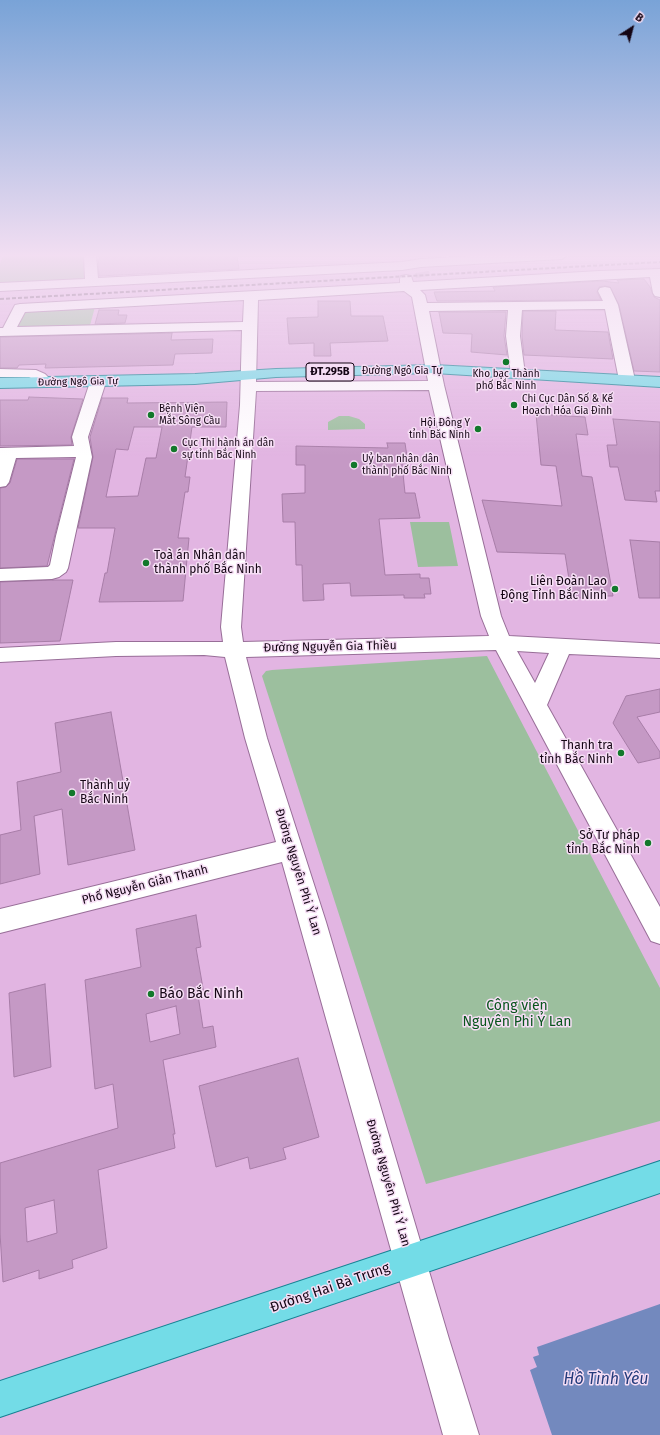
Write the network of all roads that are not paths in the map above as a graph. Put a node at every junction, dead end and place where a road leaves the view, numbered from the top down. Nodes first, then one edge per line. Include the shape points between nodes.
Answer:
1 (8, 322) edge
2 (91, 322) edge
3 (249, 322) edge
4 (424, 322) edge
5 (516, 322) edge
6 (615, 322) edge
7 (249, 326) junction
8 (89, 330) junction
9 (4, 332) edge
10 (0, 373) edge
11 (518, 374) junction
12 (435, 377) junction
13 (627, 380) junction
14 (249, 381) junction
15 (45, 382) junction
16 (98, 382) junction
17 (660, 382) edge
18 (0, 383) edge
19 (83, 451) junction
20 (5, 453) edge
21 (0, 482) edge
22 (0, 575) edge
23 (502, 643) junction
24 (562, 646) junction
25 (234, 650) junction
26 (660, 651) edge
27 (0, 655) edge
28 (536, 705) junction
29 (290, 849) junction
30 (0, 921) edge
31 (660, 932) edge
32 (660, 1177) edge
33 (411, 1261) junction
34 (0, 1399) edge
35 (461, 1435) edge

1 - 9 street
2 - 8 street
3 - 7 street, Đường Nguyên Phi Ỷ Lan
4 - 12 street
5 - 11 street via 513,336
6 - 13 street
7 - 8 street
7 - 14 street, Đường Nguyên Phi Ỷ Lan
8 - 9 street
10 - 15 street via 31,374
11 - 12 main road, Đường Ngô Gia Tự
11 - 13 main road, Đường Ngô Gia Tự
12 - 14 street
12 - 23 street via 492,616
13 - 17 main road, Đường Ngô Gia Tự
14 - 16 main road, Đường Ngô Gia Tự via 222,378
14 - 25 street, Đường Nguyên Phi Ỷ Lan via 231,627
15 - 16 main road, Đường Ngô Gia Tự
15 - 18 main road, Đường Ngô Gia Tự
16 - 19 street via 80,437
19 - 20 street
19 - 22 street via 84,457 57,570 52,573
20 - 21 street
23 - 24 street, Đường Nguyễn Gia Thiều
23 - 25 street, Đường Nguyễn Gia Thiều
23 - 28 street
24 - 26 street, Đường Nguyễn Gia Thiều
24 - 28 street
25 - 27 street, Đường Nguyễn Gia Thiều via 116,649
25 - 29 street, Đường Nguyên Phi Ỷ Lan via 256,738
28 - 31 street
29 - 30 street, Phố Nguyễn Giản Thanh
29 - 33 street, Đường Nguyên Phi Ỷ Lan
32 - 33 main road, Đường Hai Bà Trưng
33 - 34 main road, Đường Hai Bà Trưng
33 - 35 street, Đường Nguyên Phi Ỷ Lan

